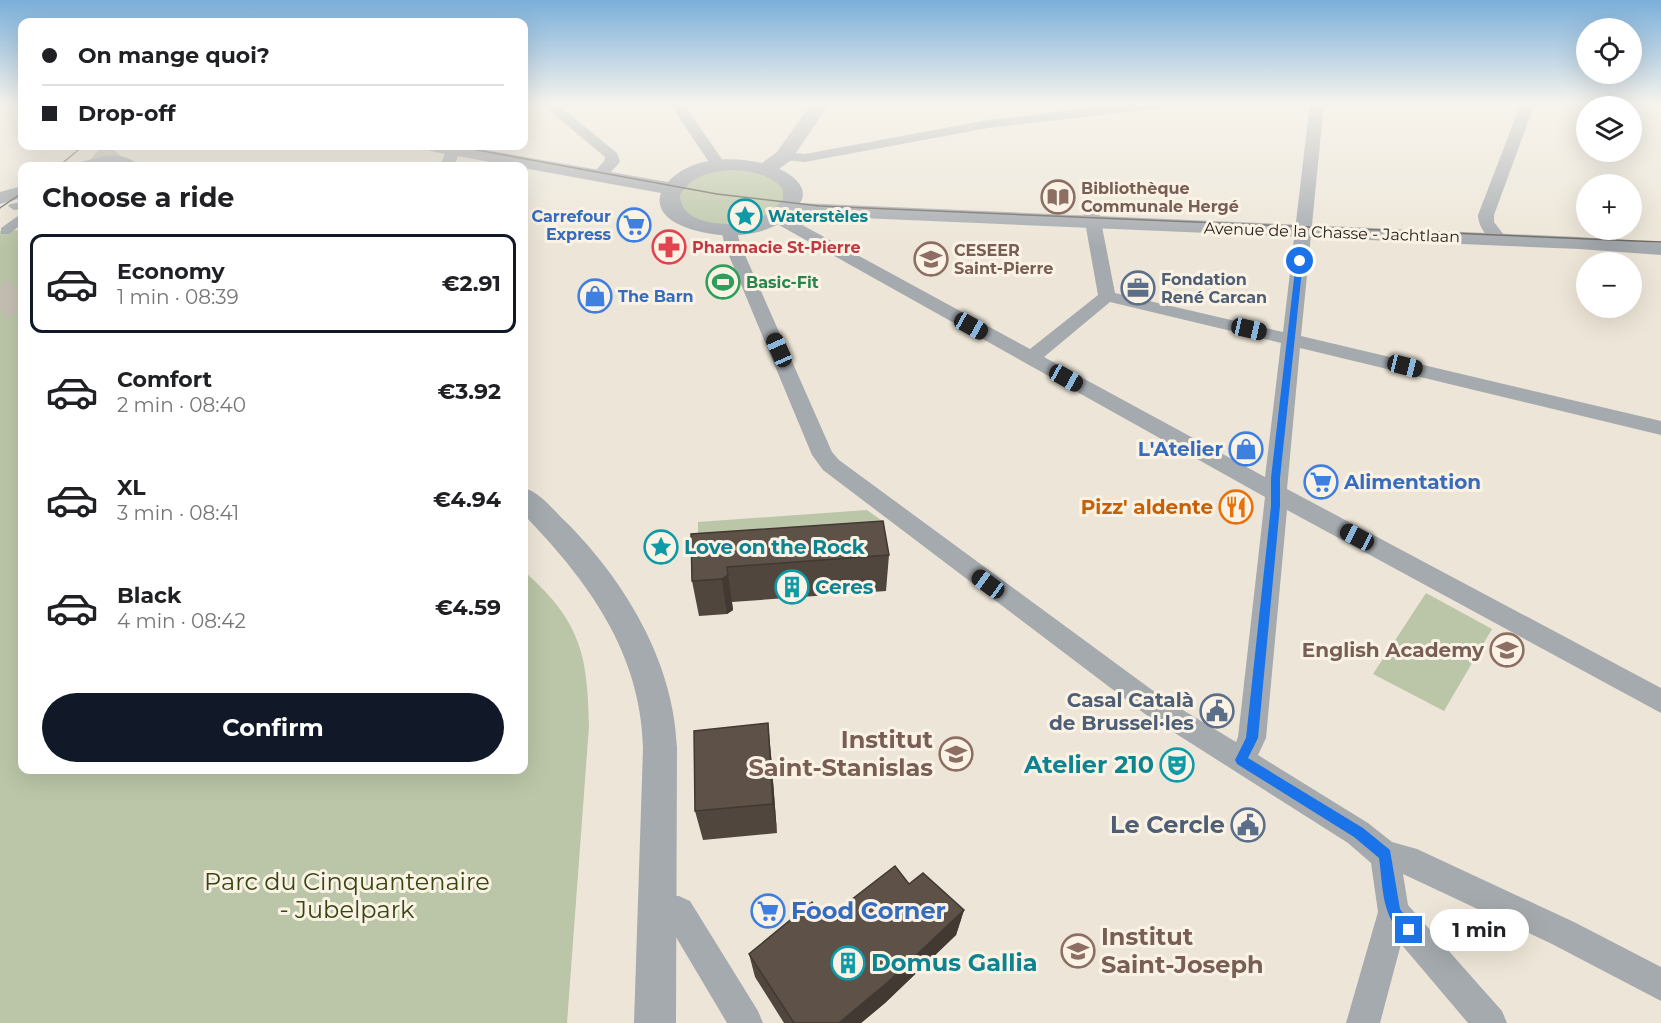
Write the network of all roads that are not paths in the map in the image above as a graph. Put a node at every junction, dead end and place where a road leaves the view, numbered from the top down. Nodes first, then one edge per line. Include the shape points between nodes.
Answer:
1 (513, 151) edge
2 (606, 151) edge
3 (708, 151) edge
4 (788, 151) edge
5 (848, 151) edge
6 (1312, 151) edge
7 (1510, 151) edge
8 (448, 152) edge
9 (784, 156) junction
10 (718, 165) junction
11 (767, 169) junction
12 (603, 171) junction
13 (676, 184) junction
14 (785, 208) junction
15 (1092, 216) junction
16 (18, 222) edge
17 (1304, 225) junction
18 (729, 229) junction
19 (5, 231) dead end
20 (1661, 232) edge
21 (1495, 234) junction
22 (1661, 249) edge
23 (1107, 296) junction
24 (1290, 339) junction
25 (1031, 358) junction
26 (1661, 428) edge
27 (1276, 493) junction
28 (528, 502) edge
29 (1661, 701) edge
30 (1241, 760) junction
31 (1385, 855) junction
32 (658, 911) junction
33 (1394, 912) junction
34 (1661, 985) edge
35 (655, 1023) edge
36 (746, 1023) edge
37 (1363, 1023) edge
38 (1490, 1023) edge

1 - 12 street
2 - 12 street via 612,162
3 - 10 street
4 - 9 street
5 - 9 street via 805,159
6 - 17 street
7 - 21 street via 1486,215
8 - 12 street
9 - 11 street
10 - 11 street
10 - 13 street via 697,171
11 - 14 street via 785,179 791,188
12 - 13 street
13 - 18 street via 669,201 678,215 698,225
14 - 15 street, Avenue de la Chasse - Jachtlaan
14 - 18 street via 755,226
14 - 25 street
15 - 17 street, Avenue de la Chasse - Jachtlaan
15 - 23 street
16 - 19 street
17 - 21 street, Avenue de la Chasse - Jachtlaan
17 - 24 street
18 - 30 street via 823,455 831,465 1154,706
20 - 21 street, Avenue de la Chasse - Jachtlaan
21 - 22 street, Avenue de la Chasse - Jachtlaan
23 - 24 street
23 - 25 street
24 - 26 street
24 - 27 street
25 - 27 street
27 - 29 street
27 - 30 street via 1252,738
28 - 32 street via 606,586 627,621 655,705 660,734
30 - 31 street via 1358,832
31 - 33 street
31 - 34 street via 1406,860 1563,933
32 - 35 street
32 - 36 street via 679,912
33 - 37 street
33 - 38 street

